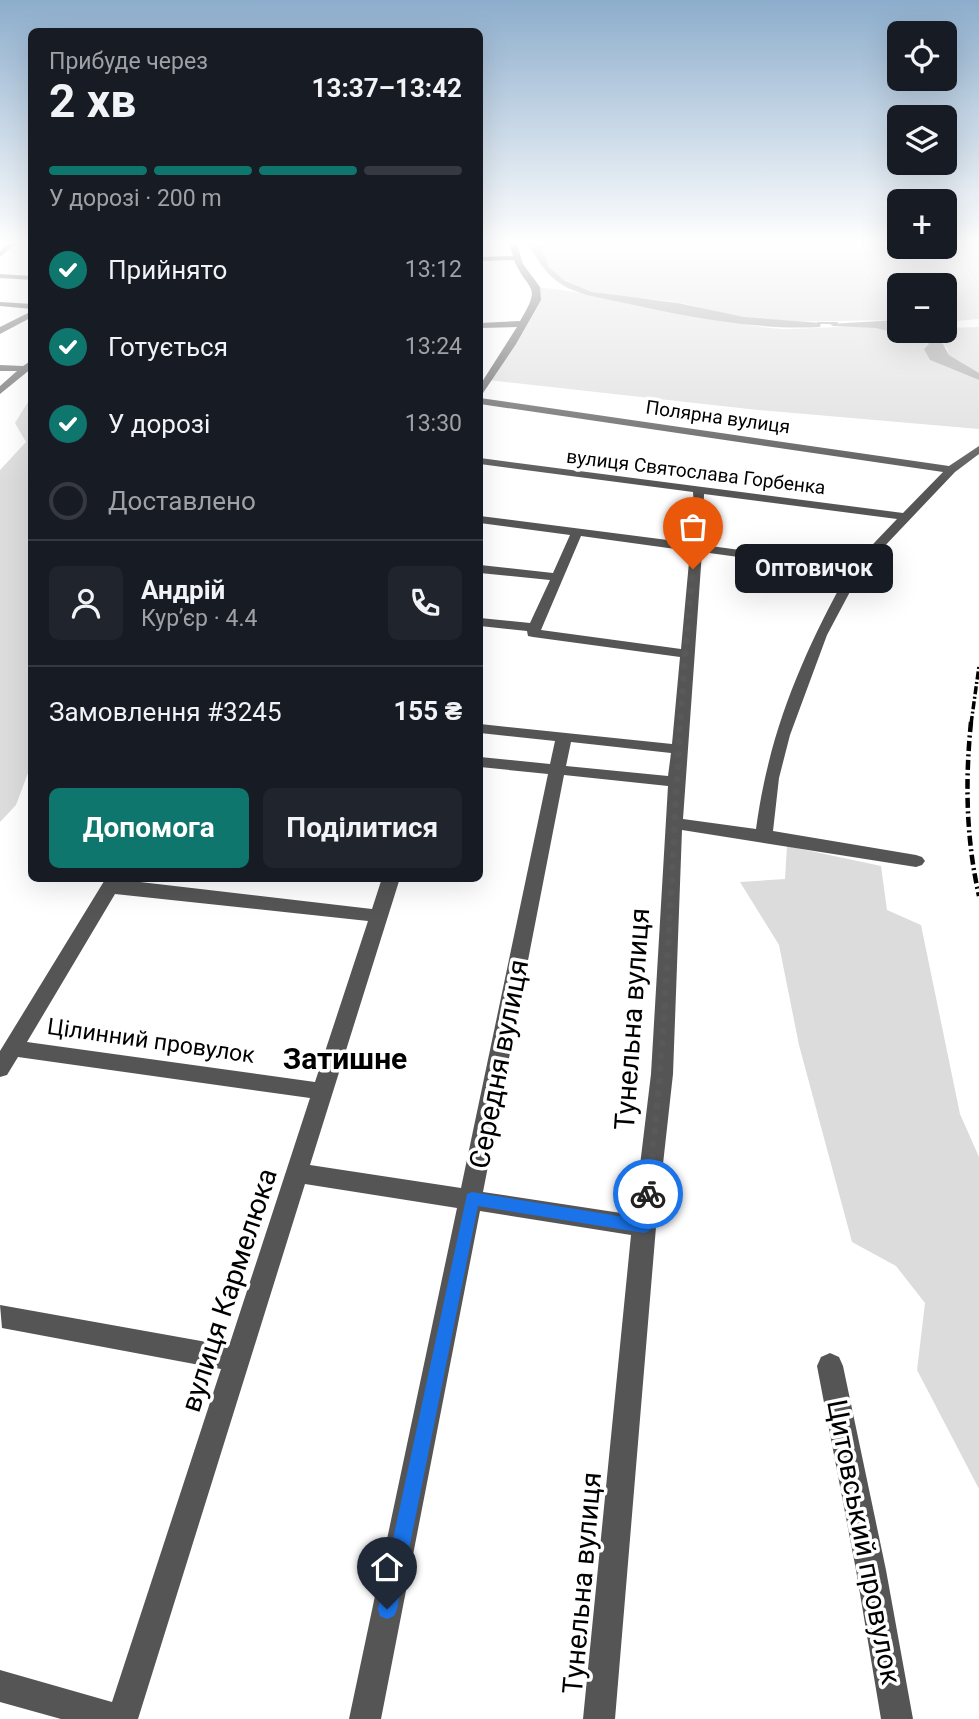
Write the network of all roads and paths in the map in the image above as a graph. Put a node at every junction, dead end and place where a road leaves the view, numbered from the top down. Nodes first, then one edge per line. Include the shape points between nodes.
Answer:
1 (514, 324) edge
2 (524, 324) edge
3 (483, 325) edge
4 (28, 366) edge
5 (0, 368) edge
6 (483, 386) edge
7 (0, 391) edge
8 (483, 401) edge
9 (979, 449) edge
10 (483, 461) edge
11 (951, 470) junction
12 (698, 490) junction
13 (907, 516) junction
14 (483, 519) edge
15 (577, 533) junction
16 (696, 549) junction
17 (483, 569) edge
18 (856, 569) junction
19 (558, 577) junction
20 (483, 622) edge
21 (535, 628) junction
22 (686, 654) junction
23 (483, 728) edge
24 (564, 737) junction
25 (678, 748) junction
26 (483, 762) edge
27 (556, 769) junction
28 (676, 782) junction
29 (673, 823) junction
30 (764, 835) junction
31 (916, 861) dead end
32 (390, 882) edge
33 (112, 883) edge
34 (379, 916) junction
35 (13, 1048) junction
36 (0, 1069) edge
37 (324, 1092) junction
38 (298, 1173) junction
39 (472, 1199) junction
40 (644, 1227) junction
41 (2, 1316) edge
42 (237, 1360) junction
43 (830, 1366) dead end
44 (0, 1686) edge
45 (116, 1719) edge
46 (122, 1719) edge
47 (365, 1719) edge
48 (599, 1719) edge
49 (897, 1719) edge

1 - 3 street
2 - 6 street
4 - 5 street
4 - 7 street
8 - 11 street, Полярна вулиця
9 - 11 street
10 - 12 street, вулиця Святослава Горбенка
11 - 13 street
12 - 13 street, вулиця Святослава Горбенка
12 - 16 street, Тунельна вулиця
13 - 18 street
14 - 15 street
15 - 16 street
15 - 19 street
16 - 18 street
16 - 22 street, Тунельна вулиця
17 - 19 street
18 - 30 street via 820,635 782,735
19 - 21 street
20 - 21 street
21 - 22 street via 533,633
22 - 25 street, Тунельна вулиця
23 - 24 street
24 - 25 street
24 - 27 street, Середня вулиця
25 - 28 street, Тунельна вулиця
26 - 27 street
27 - 28 street
27 - 39 street, Середня вулиця
28 - 29 street, Тунельна вулиця
29 - 30 street
29 - 40 street, Тунельна вулиця via 662,1074
30 - 31 street
32 - 34 street, вулиця Кармелюка
33 - 34 street
33 - 35 street
34 - 37 street, вулиця Кармелюка
35 - 36 street
35 - 37 street, Цілинний провулок
37 - 38 street, вулиця Кармелюка
38 - 39 street
38 - 42 street, вулиця Кармелюка
39 - 40 street
39 - 47 street, Середня вулиця
40 - 48 street, Тунельна вулиця
41 - 42 street
42 - 46 street, вулиця Кармелюка
43 - 49 street, Цитовський провулок
44 - 45 street

